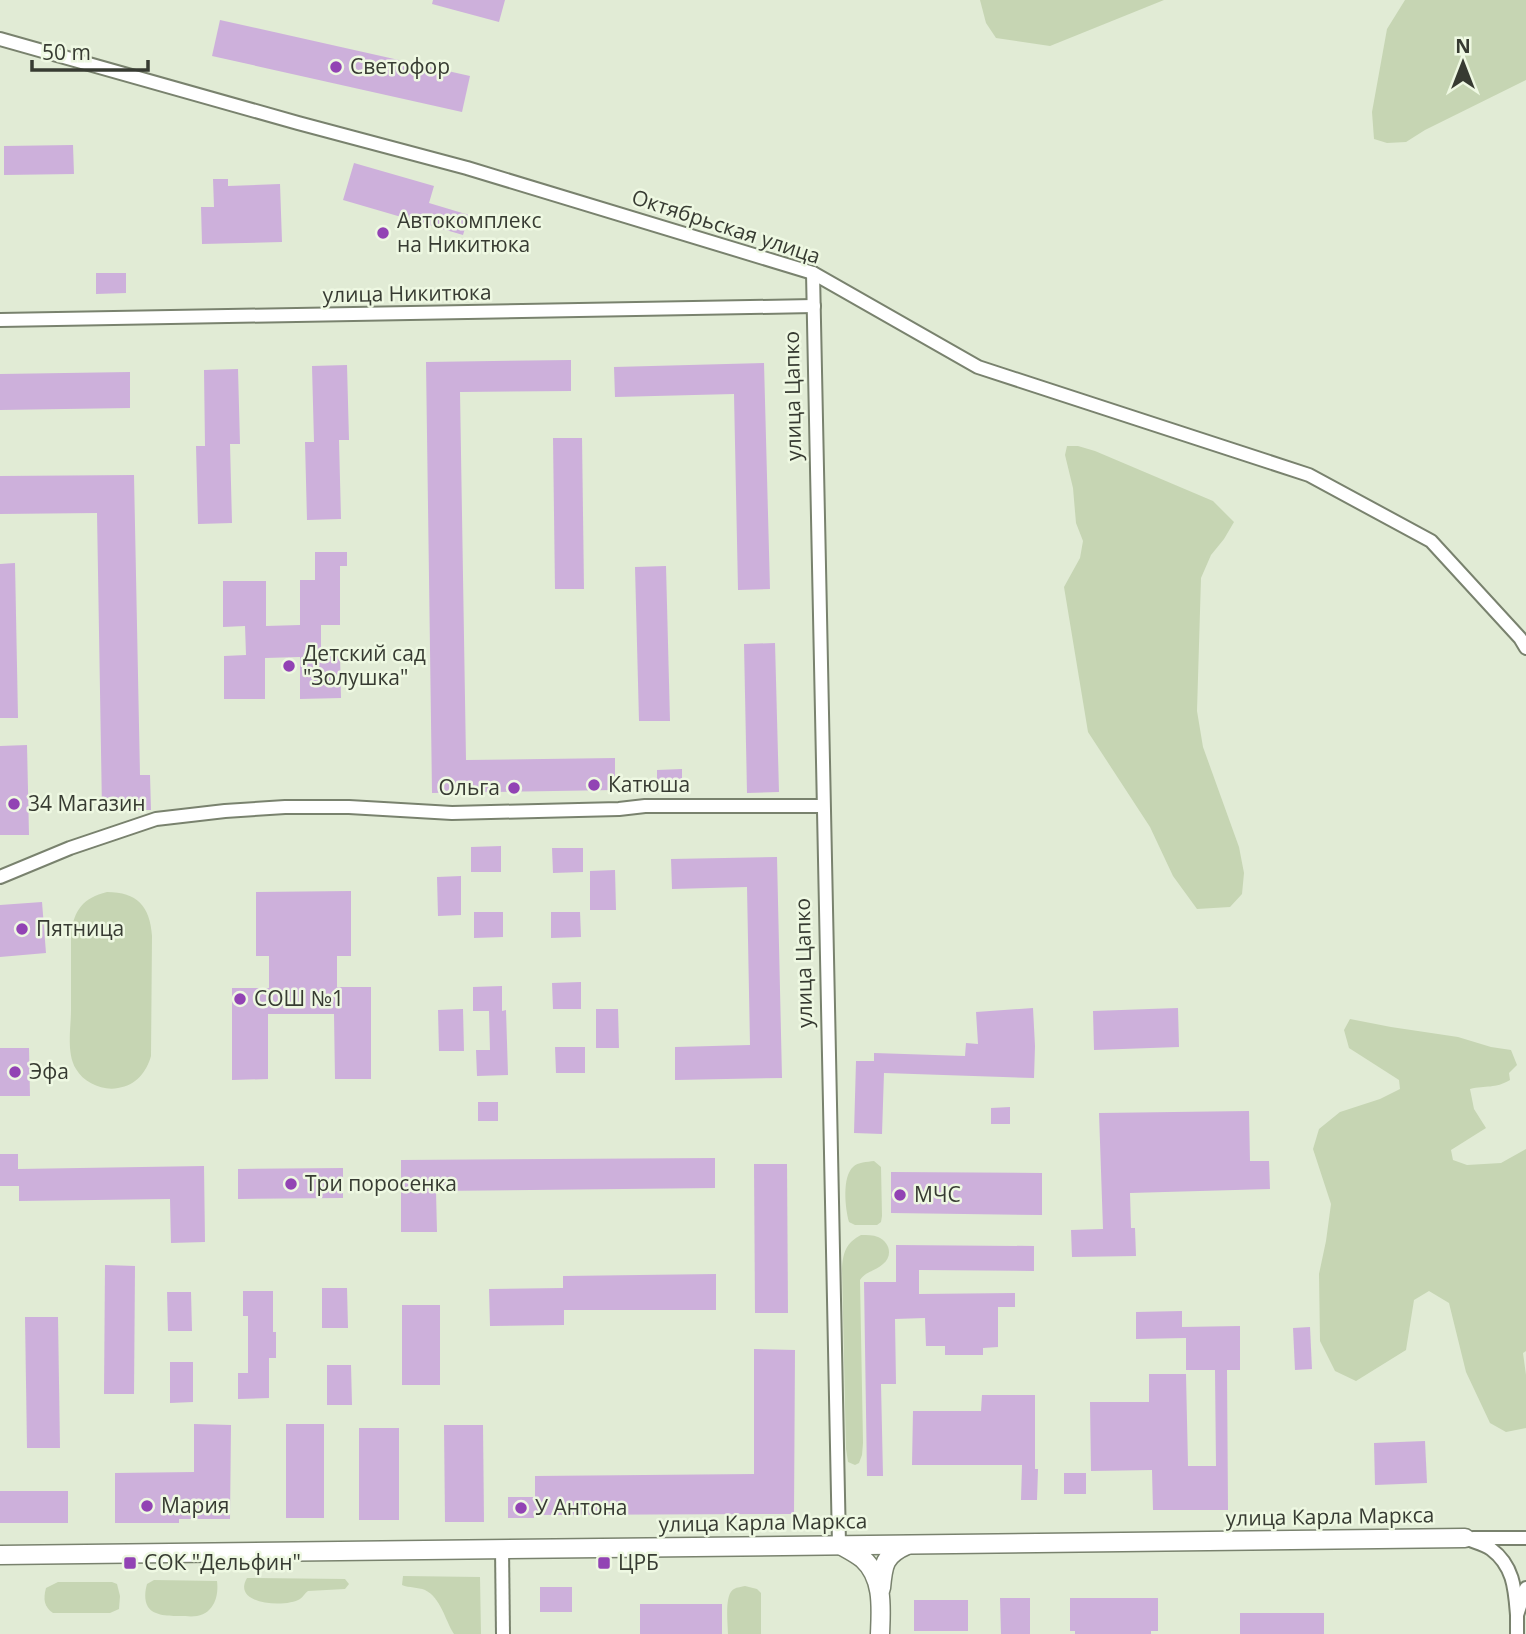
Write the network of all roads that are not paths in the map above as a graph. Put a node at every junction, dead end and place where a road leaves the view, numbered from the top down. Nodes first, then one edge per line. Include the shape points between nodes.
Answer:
1 (0, 39) edge
2 (813, 273) junction
3 (814, 306) junction
4 (0, 320) edge
5 (1526, 648) edge
6 (823, 806) junction
7 (0, 877) edge
8 (1465, 1538) junction
9 (1526, 1538) edge
10 (839, 1544) junction
11 (910, 1544) junction
12 (502, 1548) junction
13 (0, 1555) edge
14 (1526, 1588) edge
15 (881, 1595) junction
16 (1517, 1615) junction
17 (503, 1634) edge
18 (880, 1634) edge
19 (1517, 1634) edge

1 - 2 street, Октябрьская улица via 467,168
2 - 3 street, улица Цапко
2 - 5 street, Октябрьская улица via 978,367 1309,475 1431,541
3 - 4 street, улица Никитюка
3 - 6 street, улица Цапко
6 - 7 street via 452,813 349,807 225,811 156,820
6 - 10 street, улица Цапко
8 - 9 street, улица Карла Маркса
8 - 11 street, улица Карла Маркса
8 - 16 street via 1500,1557 1515,1585
10 - 11 street, улица Карла Маркса
10 - 12 street, улица Карла Маркса
10 - 15 street via 870,1566
11 - 15 street via 891,1553 884,1563
12 - 13 street, улица Карла Маркса
12 - 17 street
14 - 16 street
15 - 18 street
16 - 19 street

